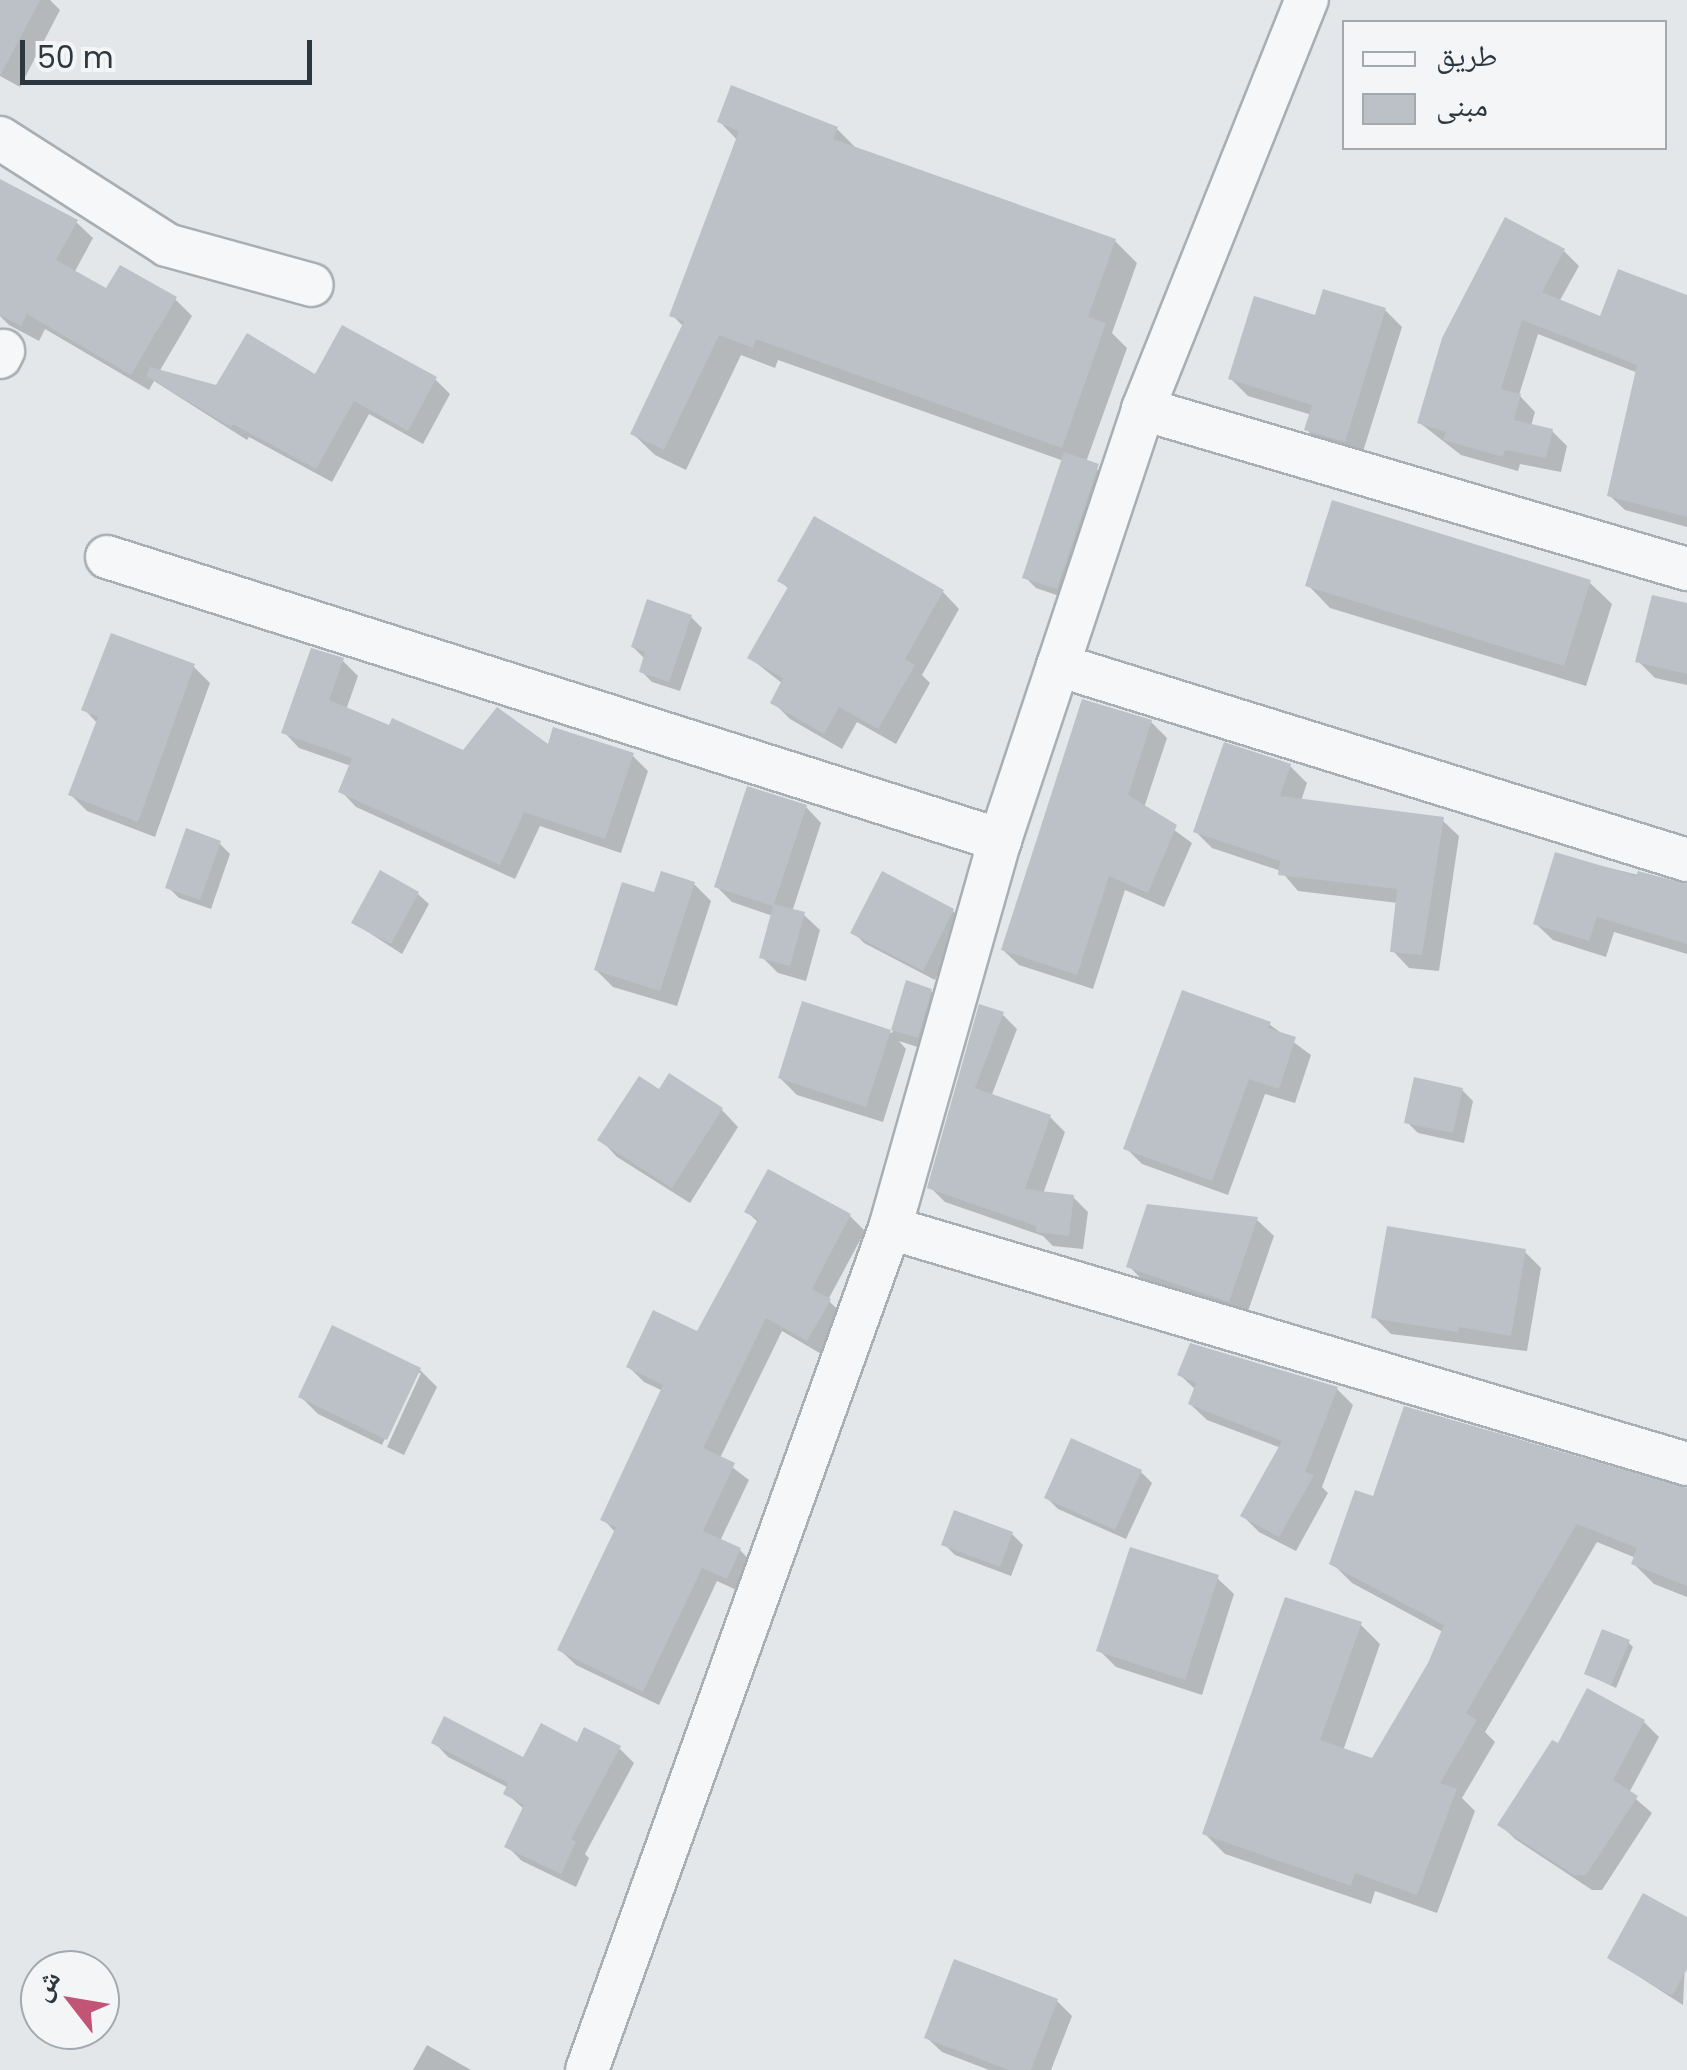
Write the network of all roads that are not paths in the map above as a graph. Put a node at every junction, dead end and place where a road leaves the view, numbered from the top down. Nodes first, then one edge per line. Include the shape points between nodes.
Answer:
1 (1308, 0) edge
2 (0, 138) edge
3 (312, 286) dead end
4 (1143, 409) junction
5 (107, 558) dead end
6 (1687, 569) edge
7 (1058, 665) junction
8 (1000, 840) junction
9 (1687, 860) edge
10 (890, 1228) junction
11 (1687, 1464) edge
12 (587, 2070) edge

1 - 4 street
2 - 3 street via 166,245
4 - 6 street
4 - 7 street
5 - 8 street
7 - 8 street
7 - 9 street
8 - 10 street
10 - 11 street
10 - 12 street

